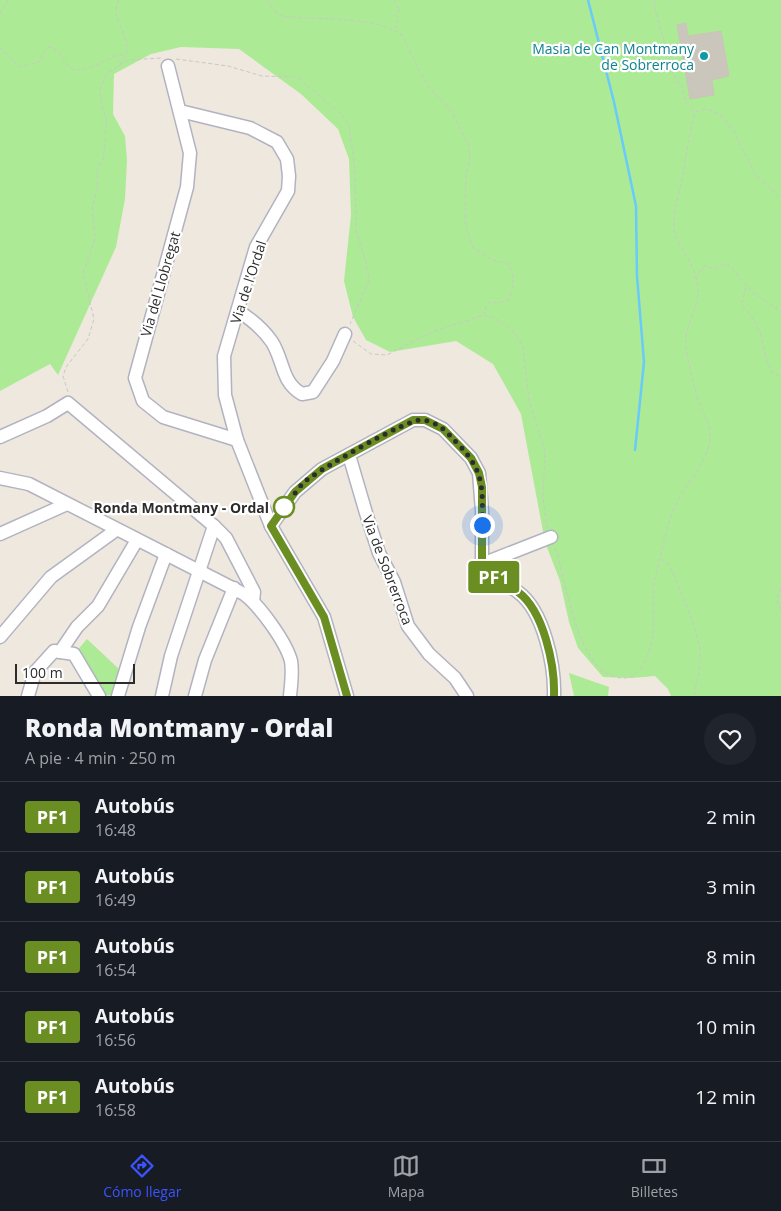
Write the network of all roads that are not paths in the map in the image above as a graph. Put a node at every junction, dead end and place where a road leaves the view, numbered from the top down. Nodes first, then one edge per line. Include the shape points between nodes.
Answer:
1 (170, 62) road end
2 (180, 111) junction
3 (238, 311) junction
4 (345, 334) road end
5 (0, 437) edge
6 (237, 440) junction
7 (349, 455) junction
8 (0, 478) edge
9 (67, 504) junction
10 (214, 526) junction
11 (271, 526) junction
12 (116, 530) junction
13 (0, 534) edge
14 (551, 537) road end
15 (137, 540) junction
16 (166, 554) junction
17 (482, 564) junction
18 (200, 571) junction
19 (234, 588) junction
20 (254, 601) junction
21 (0, 637) edge
22 (60, 652) junction
23 (28, 696) edge
24 (99, 696) edge
25 (118, 696) edge
26 (162, 696) edge
27 (195, 696) edge
28 (290, 696) edge
29 (347, 696) edge
30 (467, 696) edge
31 (554, 696) edge

1 - 2 street, Via del Llobregat
2 - 3 street, Via de l'Ordal via 250,128 277,142 287,159 288,191 256,247
2 - 6 street, Via del Llobregat via 190,153 187,187 135,378 143,401 162,417
3 - 4 street via 252,320 272,343 292,388 302,394 313,392 333,361
3 - 6 street, Via de l'Ordal via 224,356 225,395
5 - 10 street via 68,403
6 - 11 street, Via de l'Ordal
7 - 11 street via 304,482
7 - 17 street via 413,420 425,420 443,429 471,458 479,473 482,487
7 - 30 street, Via de Sobrerroca via 368,521 394,582 408,626
8 - 9 street via 29,484
9 - 12 street
9 - 13 street
10 - 18 street
10 - 20 street via 226,538 254,592
11 - 29 street, Via de l'Ordal via 324,617
12 - 15 street
12 - 21 street via 51,577
14 - 17 street
15 - 16 street
15 - 22 street via 98,606
16 - 18 street
16 - 25 street
17 - 31 street via 487,573 518,592 531,606 550,653
18 - 19 street
18 - 26 street via 171,656
19 - 20 street
19 - 27 street via 205,660
20 - 28 street via 288,653 292,673
22 - 23 street via 54,651 35,672
22 - 24 street via 74,654

